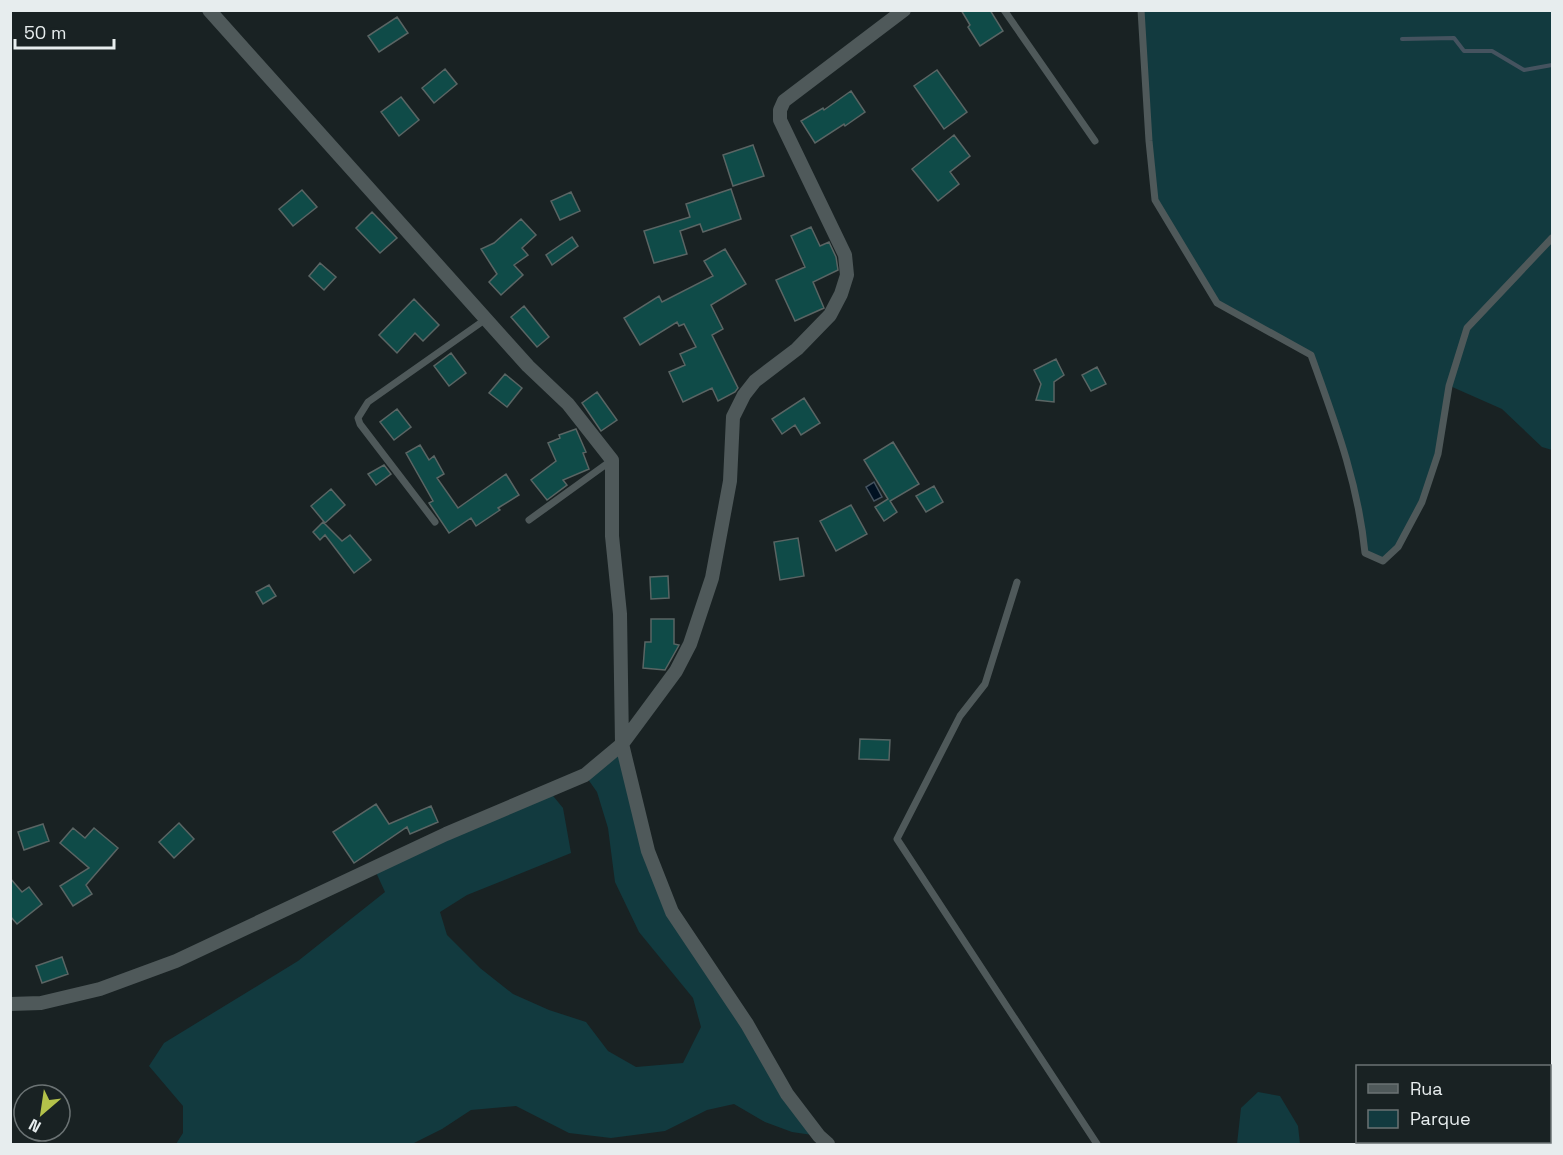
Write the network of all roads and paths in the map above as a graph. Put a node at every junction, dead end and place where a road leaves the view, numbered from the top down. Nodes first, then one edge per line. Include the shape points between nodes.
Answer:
1 (209, 10) edge
2 (904, 10) edge
3 (1004, 10) edge
4 (1141, 10) edge
5 (1095, 141) dead end
6 (1552, 238) edge
7 (486, 319) junction
8 (612, 460) junction
9 (529, 520) dead end
10 (435, 522) dead end
11 (1017, 582) dead end
12 (622, 744) junction
13 (10, 1004) edge
14 (828, 1144) edge
15 (1097, 1144) edge

1 - 7 street
2 - 12 street via 784,101 780,110 780,120 845,255 847,275 830,315 797,349 755,381 733,417 730,481 712,578 694,633 676,671
3 - 5 lane
4 - 6 lane via 1155,200 1217,303 1311,355 1347,455 1365,553 1383,561 1398,547 1422,502 1438,454 1449,386 1467,328
7 - 8 street via 568,404
7 - 10 lane via 368,402 358,418
8 - 9 lane
8 - 12 street
11 - 15 lane via 985,684 960,716 897,839
12 - 13 street via 585,775 446,834 176,961 100,989 41,1004
12 - 14 street via 648,851 672,912 747,1024 787,1094

